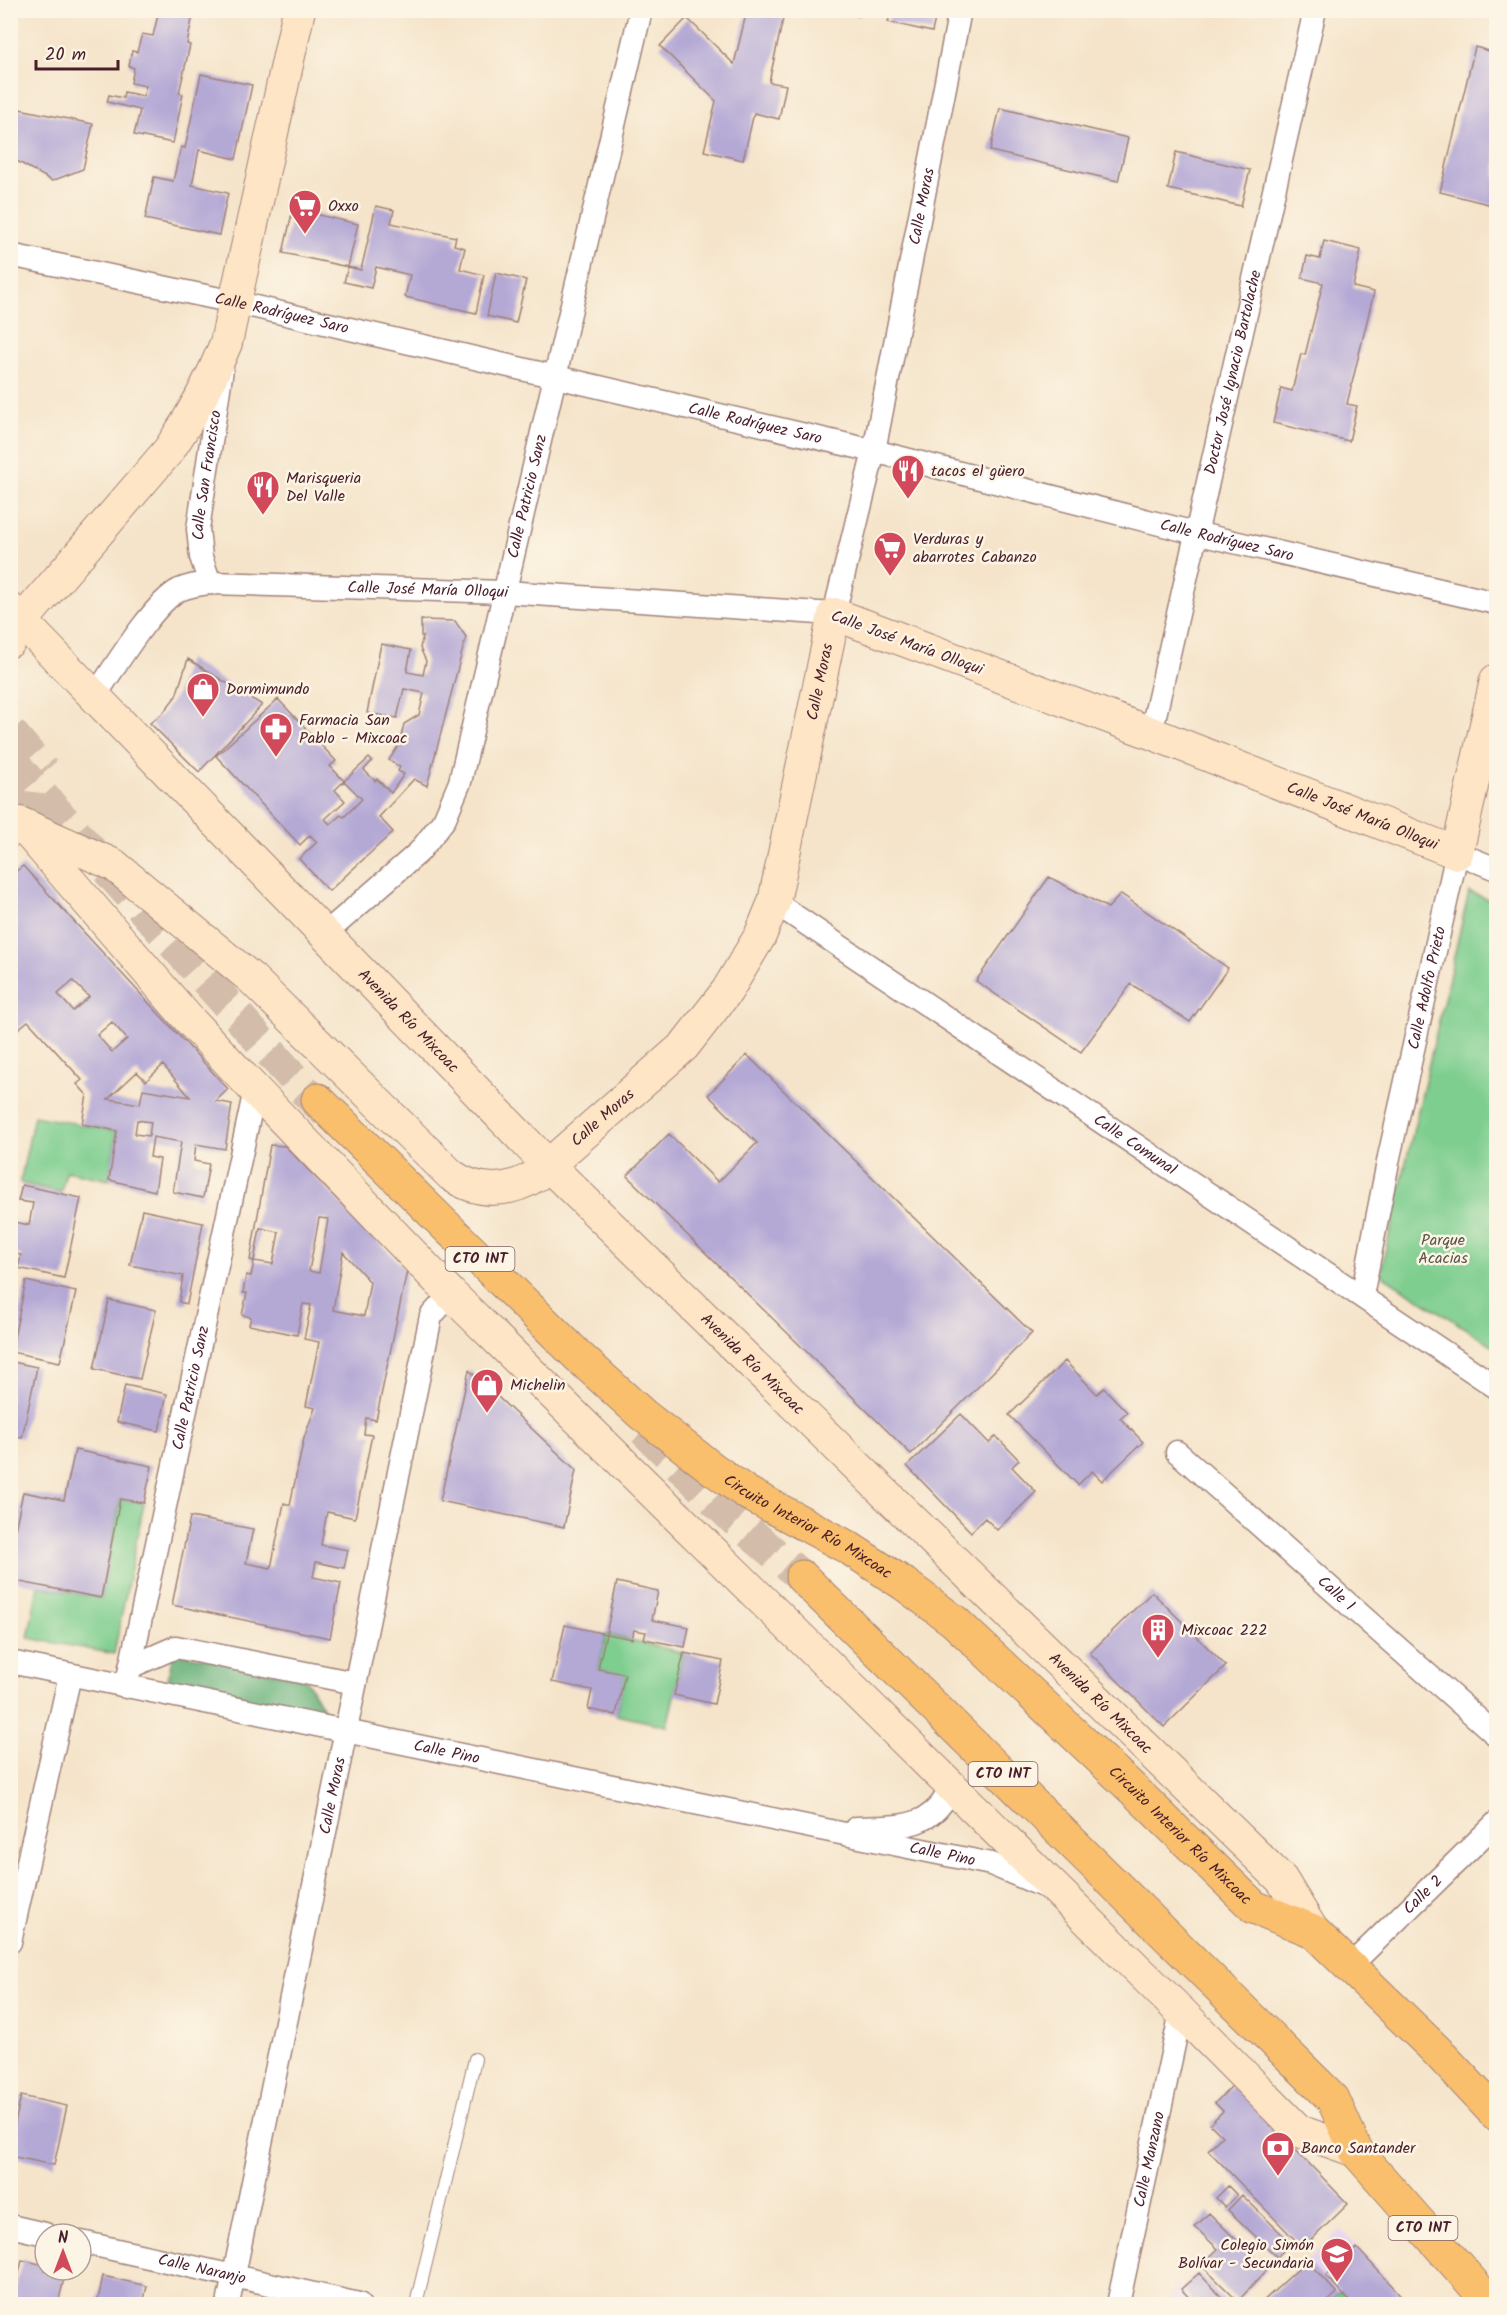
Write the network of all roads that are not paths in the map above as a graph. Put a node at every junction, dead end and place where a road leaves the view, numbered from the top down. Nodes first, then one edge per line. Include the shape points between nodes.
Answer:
1 (299, 10) edge
2 (641, 10) edge
3 (960, 10) edge
4 (1315, 10) edge
5 (10, 255) edge
6 (234, 302) junction
7 (226, 343) junction
8 (557, 377) junction
9 (874, 451) junction
10 (1195, 533) junction
11 (210, 583) junction
12 (505, 592) junction
13 (1497, 603) edge
14 (834, 614) junction
15 (14, 623) edge
16 (1497, 680) edge
17 (95, 696) junction
18 (1151, 733) junction
19 (14, 822) edge
20 (1457, 853) junction
21 (1497, 868) edge
22 (774, 902) junction
23 (325, 934) junction
24 (255, 1090) junction
25 (318, 1100) tunnel mouth
26 (548, 1165) junction
27 (451, 1294) junction
28 (1362, 1296) junction
29 (1497, 1388) edge
30 (1177, 1452) dead end
31 (802, 1577) tunnel mouth
32 (10, 1662) edge
33 (70, 1675) junction
34 (128, 1677) junction
35 (355, 1683) junction
36 (345, 1732) junction
37 (1497, 1735) edge
38 (951, 1786) junction
39 (1497, 1823) edge
40 (821, 1829) junction
41 (1060, 1894) junction
42 (1313, 1931) junction
43 (10, 1942) edge
44 (1350, 1966) junction
45 (1182, 2013) junction
46 (475, 2059) dead end
47 (1497, 2114) edge
48 (1356, 2151) junction
49 (10, 2226) edge
50 (33, 2231) edge
51 (93, 2245) edge
52 (234, 2277) junction
53 (228, 2304) edge
54 (359, 2304) edge
55 (416, 2304) edge
56 (1118, 2304) edge
57 (1491, 2304) edge

1 - 6 main road, Calle San Francisco
2 - 8 street, Calle Patricio Sanz
3 - 9 street, Calle Moras
4 - 10 street, Doctor José Ignacio Bartolache
5 - 6 street, Calle Rodríguez Saro
6 - 7 main road, Calle San Francisco
6 - 8 street, Calle Rodríguez Saro
7 - 11 street, Calle San Francisco via 198,529 201,557
7 - 15 main road, Calle San Francisco via 201,399 169,450
8 - 9 street, Calle Rodríguez Saro
8 - 12 street, Calle Patricio Sanz
9 - 10 street, Calle Rodríguez Saro
9 - 14 street, Calle Moras
10 - 13 street, Calle Rodríguez Saro
10 - 18 street, Doctor José Ignacio Bartolache
11 - 12 street, Calle José María Olloqui
11 - 17 street via 179,590 158,606
12 - 14 street, Calle José María Olloqui
12 - 23 street, Calle Patricio Sanz via 460,782 444,820 419,852
14 - 18 main road, Calle José María Olloqui
14 - 22 main road, Calle Moras
15 - 17 main road, Avenida Río Mixcoac / CTO INT
16 - 20 main road, Calle Adolfo Prieto
17 - 23 main road, Avenida Río Mixcoac / CTO INT
18 - 20 main road, Calle José María Olloqui
19 - 24 main road, CTO INT
19 - 26 main road, Calle Moras via 114,865 252,979 456,1178 480,1188 508,1188 531,1179
20 - 21 street, Calle José María Olloqui
20 - 28 street, Calle Adolfo Prieto
22 - 26 main road, Calle Moras via 727,991 684,1046
22 - 28 street, Calle Comunal
23 - 26 main road, Avenida Río Mixcoac / CTO INT
24 - 27 main road, CTO INT
24 - 34 street, Calle Patricio Sanz
25 - 42 highway, Circuito Interior Río Mixcoac / CTO INT via 643,1415 747,1493 849,1548 954,1621 1254,1907
26 - 42 main road, Avenida Río Mixcoac / CTO INT via 1282,1880
27 - 35 street, Calle Moras via 431,1316
27 - 38 main road, CTO INT
28 - 29 street, Calle Comunal
30 - 37 street, Calle 1
31 - 48 highway, CTO INT via 1334,2099
32 - 33 street, Calle Pino
33 - 34 street, Calle Pino
33 - 43 street
34 - 35 street via 176,1647
34 - 36 street, Calle Pino
35 - 36 street, Calle Moras
36 - 40 street, Calle Pino
36 - 52 street, Calle Moras
38 - 40 street, Calle Pino via 944,1802 931,1816 916,1823
38 - 41 main road, CTO INT
39 - 44 street, Calle 2
40 - 41 street, Calle Pino via 991,1864
41 - 45 main road, CTO INT
42 - 44 highway, Avenida Río Mixcoac / CTO INT
44 - 47 highway, Avenida Río Mixcoac / CTO INT
45 - 48 main road, CTO INT via 1299,2130
45 - 56 street, Calle Manzano
46 - 55 lane
48 - 57 highway, CTO INT
49 - 50 street
51 - 52 street, Calle Naranjo
52 - 53 street, Calle Moras
52 - 54 street, Calle Naranjo

